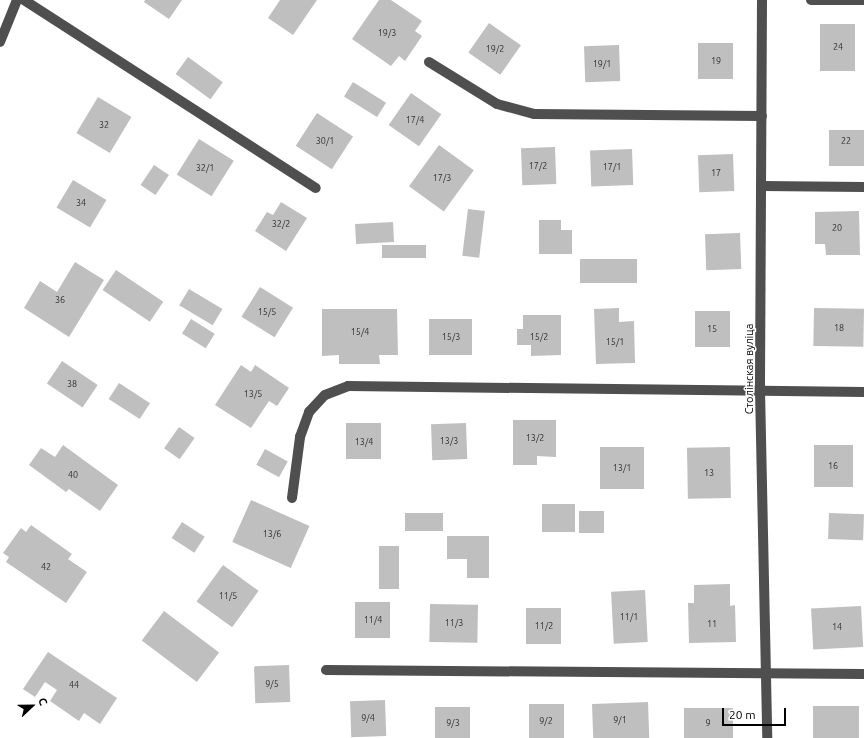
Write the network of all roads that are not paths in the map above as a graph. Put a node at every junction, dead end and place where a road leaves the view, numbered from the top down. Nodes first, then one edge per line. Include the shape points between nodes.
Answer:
1 (17, 0) edge
2 (24, 0) edge
3 (762, 0) edge
4 (810, 0) edge
5 (864, 0) edge
6 (0, 42) edge
7 (429, 62) dead end
8 (762, 116) junction
9 (761, 186) junction
10 (864, 187) edge
11 (316, 188) dead end
12 (760, 390) junction
13 (864, 392) edge
14 (292, 498) dead end
15 (326, 670) dead end
16 (766, 673) junction
17 (864, 674) edge
18 (767, 738) edge

1 - 6 street
2 - 11 street
3 - 8 street, Столінская вуліца
4 - 5 street
7 - 8 street via 497,104 534,114
8 - 9 street, Столінская вуліца
9 - 10 street
9 - 12 street, Столінская вуліца
12 - 13 street
12 - 14 street via 348,386 325,395 309,412 300,437
12 - 16 street, Столінская вуліца
15 - 16 street
16 - 17 street
16 - 18 street, Столінская вуліца

